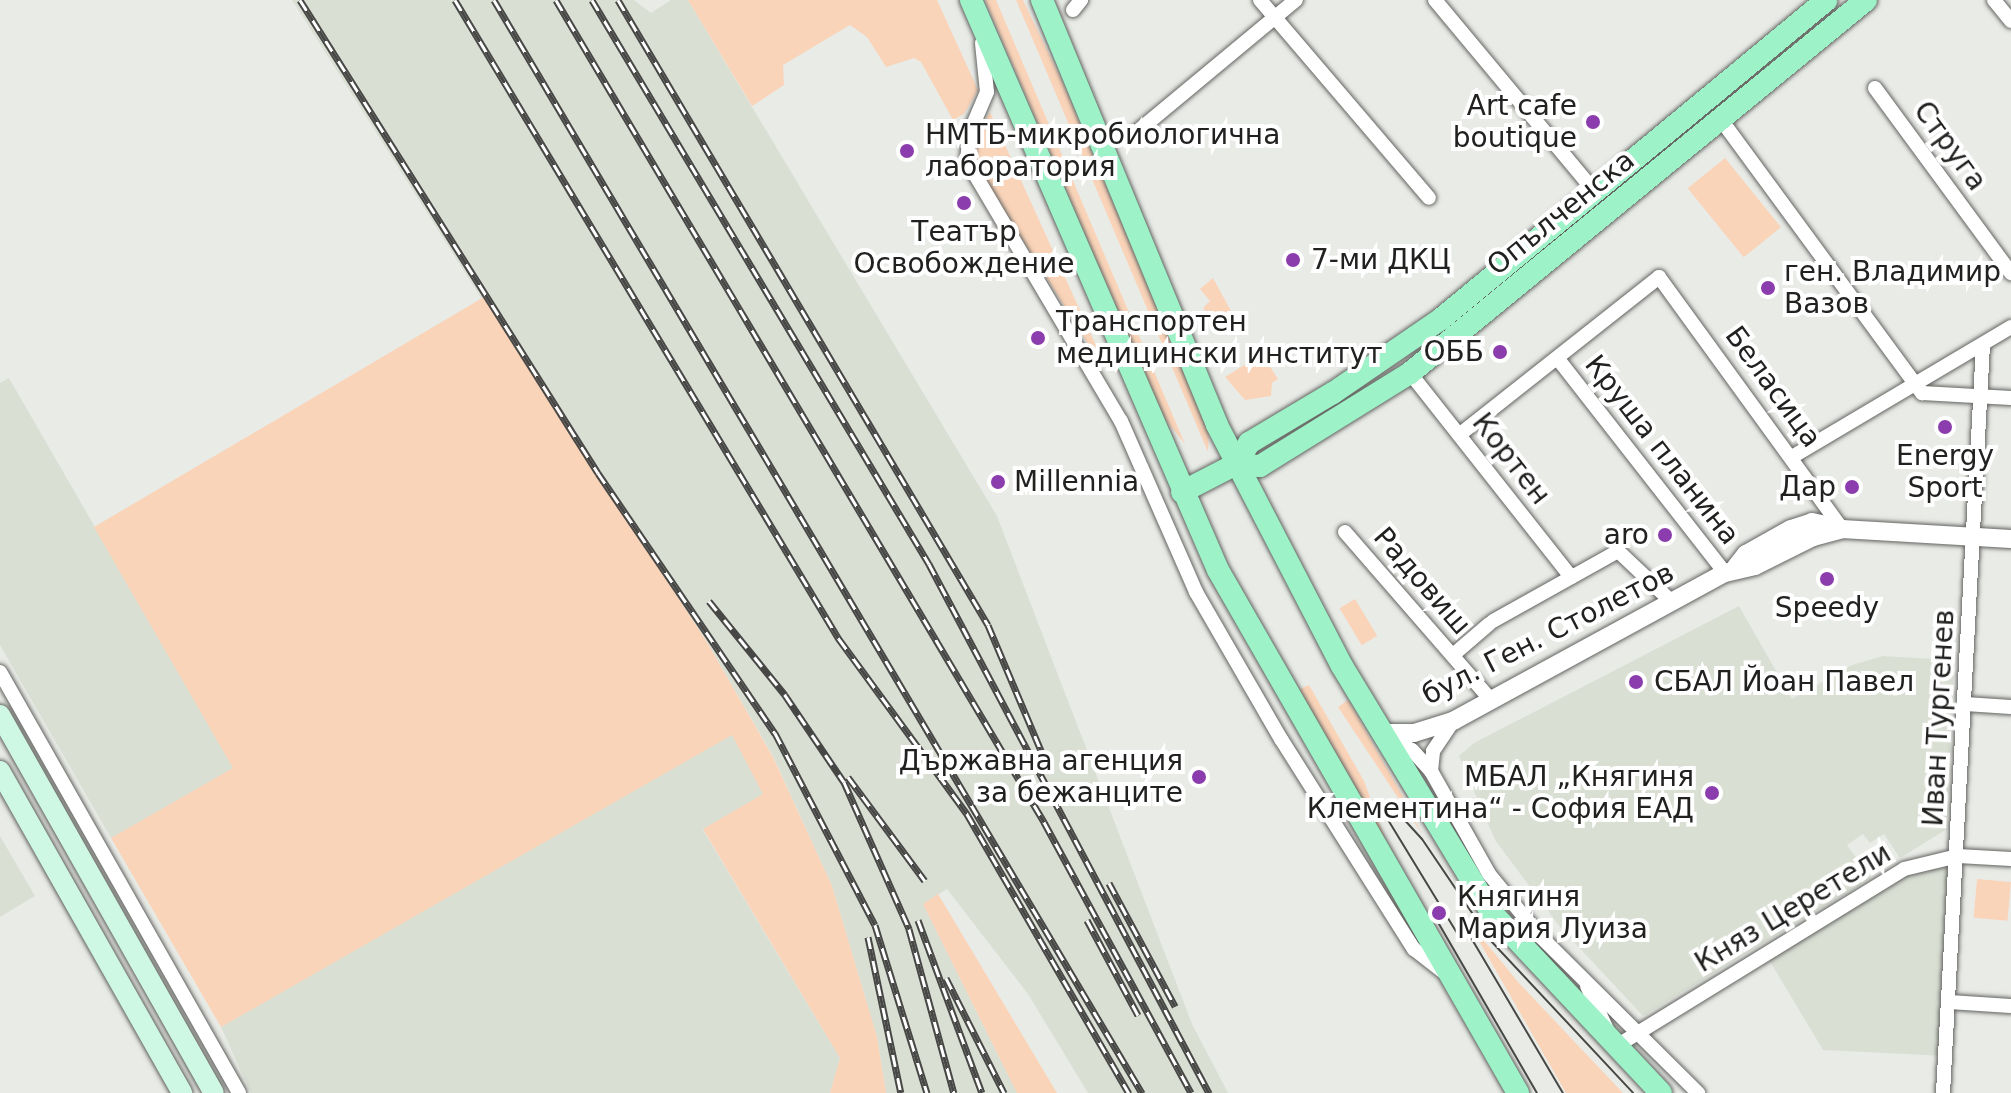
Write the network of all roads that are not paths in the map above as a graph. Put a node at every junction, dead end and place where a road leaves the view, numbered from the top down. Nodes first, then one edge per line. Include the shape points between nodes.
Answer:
1 (1042, 0) edge
2 (1260, 0) edge
3 (1296, 0) edge
4 (1435, 0) edge
5 (1866, 0) edge
6 (1994, 0) edge
7 (1820, 2) edge
8 (972, 4) edge
9 (1275, 17) junction
10 (2011, 21) edge
11 (1875, 88) dead end
12 (1722, 121) junction
13 (1132, 136) dead end
14 (1595, 192) junction
15 (1429, 198) dead end
16 (2011, 273) edge
17 (2011, 327) edge
18 (1983, 345) junction
19 (1558, 359) junction
20 (1410, 373) junction
21 (1915, 384) junction
22 (1981, 397) junction
23 (2011, 398) edge
24 (1459, 435) junction
25 (1792, 457) junction
26 (1236, 464) junction
27 (1182, 492) junction
28 (1842, 529) junction
29 (1345, 532) dead end
30 (1975, 537) junction
31 (2011, 539) edge
32 (1730, 571) junction
33 (1571, 577) junction
34 (1672, 602) junction
35 (1453, 655) junction
36 (0, 672) edge
37 (1491, 700) junction
38 (1965, 704) junction
39 (2011, 707) edge
40 (0, 715) edge
41 (1453, 721) junction
42 (1381, 733) junction
43 (0, 771) edge
44 (1431, 771) junction
45 (1958, 856) junction
46 (2011, 859) edge
47 (1449, 977) junction
48 (1587, 986) junction
49 (1949, 1002) junction
50 (2011, 1006) edge
51 (1636, 1033) junction
52 (1615, 1047) junction
53 (182, 1093) edge
54 (214, 1093) edge
55 (239, 1093) edge
56 (1518, 1093) edge
57 (1661, 1093) edge
58 (1698, 1093) edge
59 (1943, 1093) edge

1 - 26 main road
2 - 9 street
3 - 9 street
4 - 14 street
5 - 12 main road, Опълченска
6 - 10 street
7 - 14 main road, Опълченска
8 - 27 main road
8 - 47 street via 987,92 970,132 967,161 1121,421 1196,592 1281,739 1414,949
9 - 13 street
9 - 15 street
11 - 16 street, Струга
12 - 20 main road, Опълченска
12 - 21 street
14 - 26 main road, Опълченска via 1441,319 1249,443
17 - 18 street
18 - 21 street
18 - 22 street, Иван Тургенев
19 - 24 street
19 - 25 street, Беласица via 1659,277
19 - 32 street, Круша планина
20 - 24 street, Кортен
20 - 26 main road, Опълченска via 1260,466
21 - 22 street via 1922,393
21 - 25 street
22 - 23 street
22 - 30 street, Иван Тургенев
24 - 33 street, Кортен
25 - 28 street, Беласица
26 - 27 main road, Опълченска
26 - 42 main road
27 - 47 main road via 1239,612
28 - 30 street, бул. Ген. Столетов
28 - 32 street, бул. Ген. Столетов via 1812,522 1791,529 1746,554
29 - 35 street, Радовиш
30 - 31 street, бул. Ген. Столетов
30 - 38 street, Иван Тургенев
32 - 34 street, бул. Ген. Столетов
33 - 34 street via 1618,551
33 - 35 street via 1491,623
34 - 37 street, бул. Ген. Столетов
35 - 37 street, Радовиш
36 - 55 street
37 - 41 street, бул. Ген. Столетов
38 - 39 street
38 - 45 street, Иван Тургенев
40 - 54 main road
41 - 42 street, бул. Ген. Столетов via 1414,733
41 - 44 street via 1433,751
42 - 44 street via 1412,750
42 - 52 main road via 1491,912
43 - 53 main road
44 - 48 street via 1489,874
45 - 46 street, Княз Церетели
45 - 49 street, Иван Тургенев
45 - 51 street, Княз Церетели via 1904,869
47 - 56 main road
48 - 51 street
48 - 52 street
49 - 50 street
49 - 59 street, Иван Тургенев
51 - 52 street, Княз Церетели
51 - 58 street
52 - 57 main road

